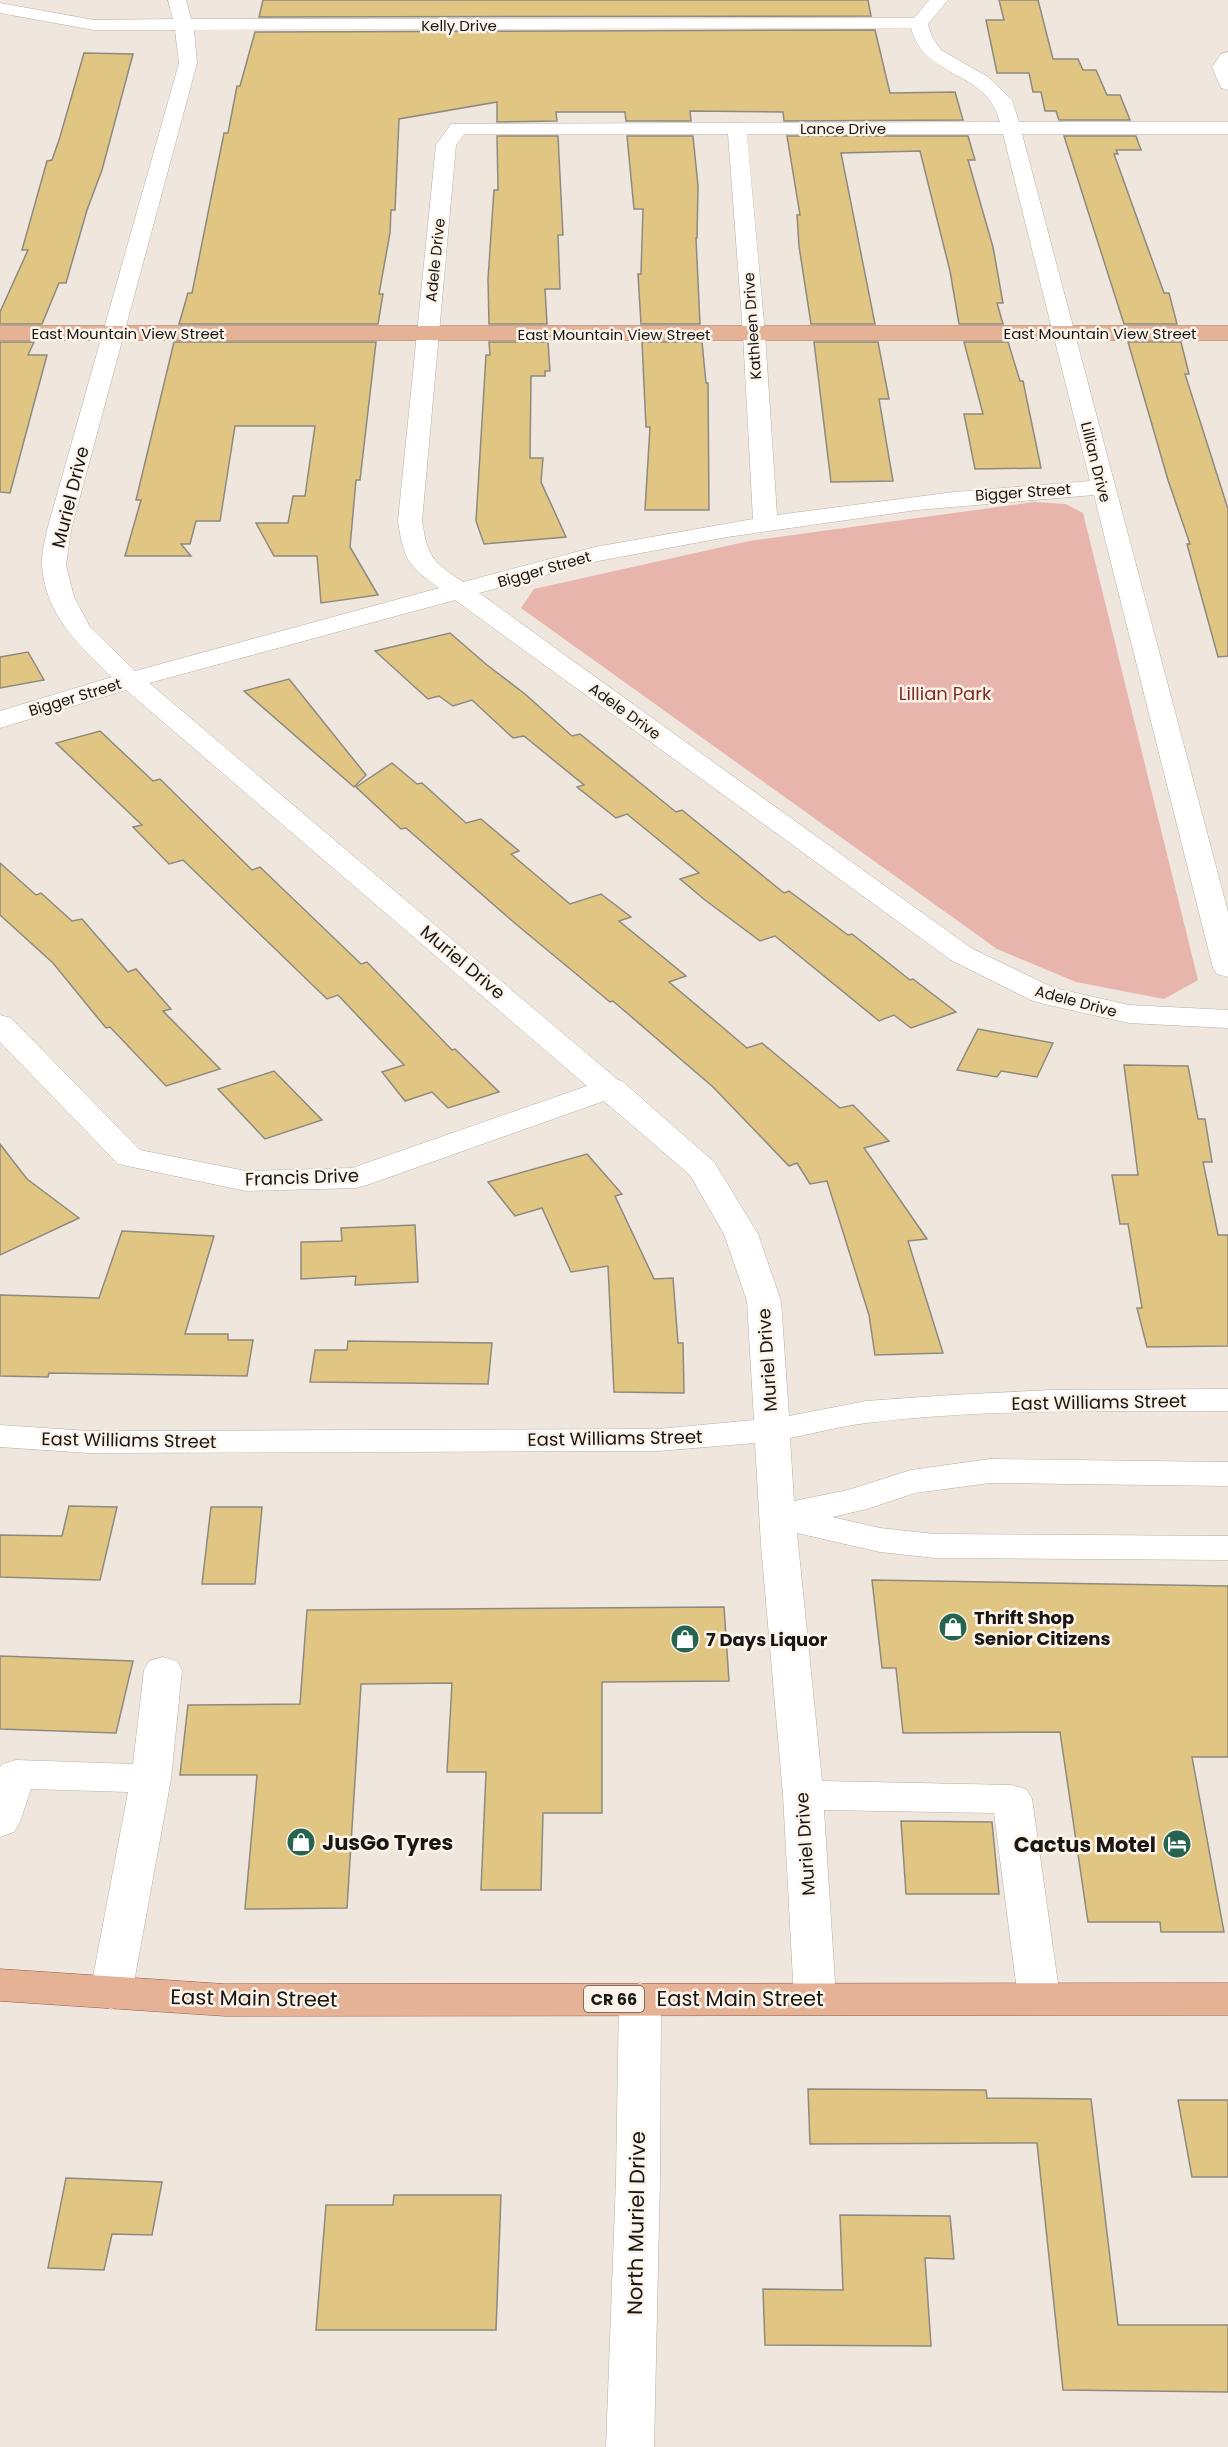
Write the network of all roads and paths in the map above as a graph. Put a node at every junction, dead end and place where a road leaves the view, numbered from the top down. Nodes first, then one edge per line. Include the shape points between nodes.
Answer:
1 (177, 0) edge
2 (939, 0) edge
3 (0, 8) edge
4 (919, 23) junction
5 (184, 26) junction
6 (1228, 58) edge
7 (1228, 84) edge
8 (458, 128) joint
9 (737, 128) junction
10 (1012, 128) junction
11 (1228, 128) edge
12 (0, 333) edge
13 (112, 333) junction
14 (427, 333) junction
15 (1064, 333) junction
16 (1228, 333) edge
17 (754, 334) junction
18 (1102, 487) junction
19 (765, 524) junction
20 (461, 592) junction
21 (130, 680) junction
22 (0, 720) edge
23 (1228, 968) edge
24 (1228, 1019) edge
25 (0, 1024) edge
26 (611, 1088) junction
27 (1228, 1400) edge
28 (772, 1430) junction
29 (0, 1436) edge
30 (1228, 1474) edge
31 (778, 1516) junction
32 (1228, 1548) edge
33 (162, 1670) dead end
34 (151, 1779) junction
35 (803, 1794) junction
36 (0, 1822) edge
37 (0, 1984) edge
38 (111, 1994) junction
39 (815, 1998) junction
40 (1039, 1998) junction
41 (640, 1999) junction
42 (1228, 1999) edge
43 (630, 2447) edge

1 - 5 street, Muriel Drive
2 - 4 street
3 - 5 street, Kelly Drive via 94,25
4 - 5 street, Kelly Drive
4 - 10 street, Lillian Drive via 922,40 934,56 980,80 1005,104
5 - 13 street, Muriel Drive via 188,63
6 - 7 street via 1221,67
8 - 9 street, Lance Drive
8 - 14 street, Adele Drive via 446,145
9 - 10 street, Lance Drive
9 - 17 street, Kathleen Drive
10 - 11 street, Lance Drive
10 - 15 street, Lillian Drive
12 - 13 main road, East Mountain View Street
13 - 14 main road, East Mountain View Street
13 - 21 street, Muriel Drive via 59,530 54,564 61,597 79,631
14 - 17 main road, East Mountain View Street
14 - 20 street, Adele Drive via 410,521 422,564
15 - 16 main road, East Mountain View Street
15 - 17 main road, East Mountain View Street
15 - 18 street, Lillian Drive
17 - 19 street, Kathleen Drive
18 - 19 street, Bigger Street via 933,499
18 - 23 street, Lillian Drive
19 - 20 street, Bigger Street via 595,554
20 - 21 street, Bigger Street
20 - 24 street, Adele Drive via 961,954 1044,995 1129,1014
21 - 22 street, Bigger Street
21 - 26 street, Muriel Drive
25 - 26 street, Francis Drive via 129,1157 246,1181 356,1178
26 - 28 street, Muriel Drive via 703,1169 741,1234 764,1301
27 - 28 street, East Williams Street via 951,1406 866,1412
28 - 29 street, East Williams Street via 658,1440 89,1442
28 - 31 street, Muriel Drive
30 - 31 street via 990,1471 911,1482 854,1501
31 - 32 street via 880,1540 935,1546
31 - 35 street, Muriel Drive
33 - 34 street
34 - 36 street via 16,1774
34 - 38 street
35 - 39 street, Muriel Drive
35 - 40 street via 1012,1799
37 - 38 main road, East Main Street / CR 66
38 - 41 main road, East Main Street / CR 66 via 225,2000
39 - 40 main road, East Main Street / CR 66
39 - 41 main road, East Main Street / CR 66
40 - 42 main road, East Main Street / CR 66
41 - 43 street, North Muriel Drive

